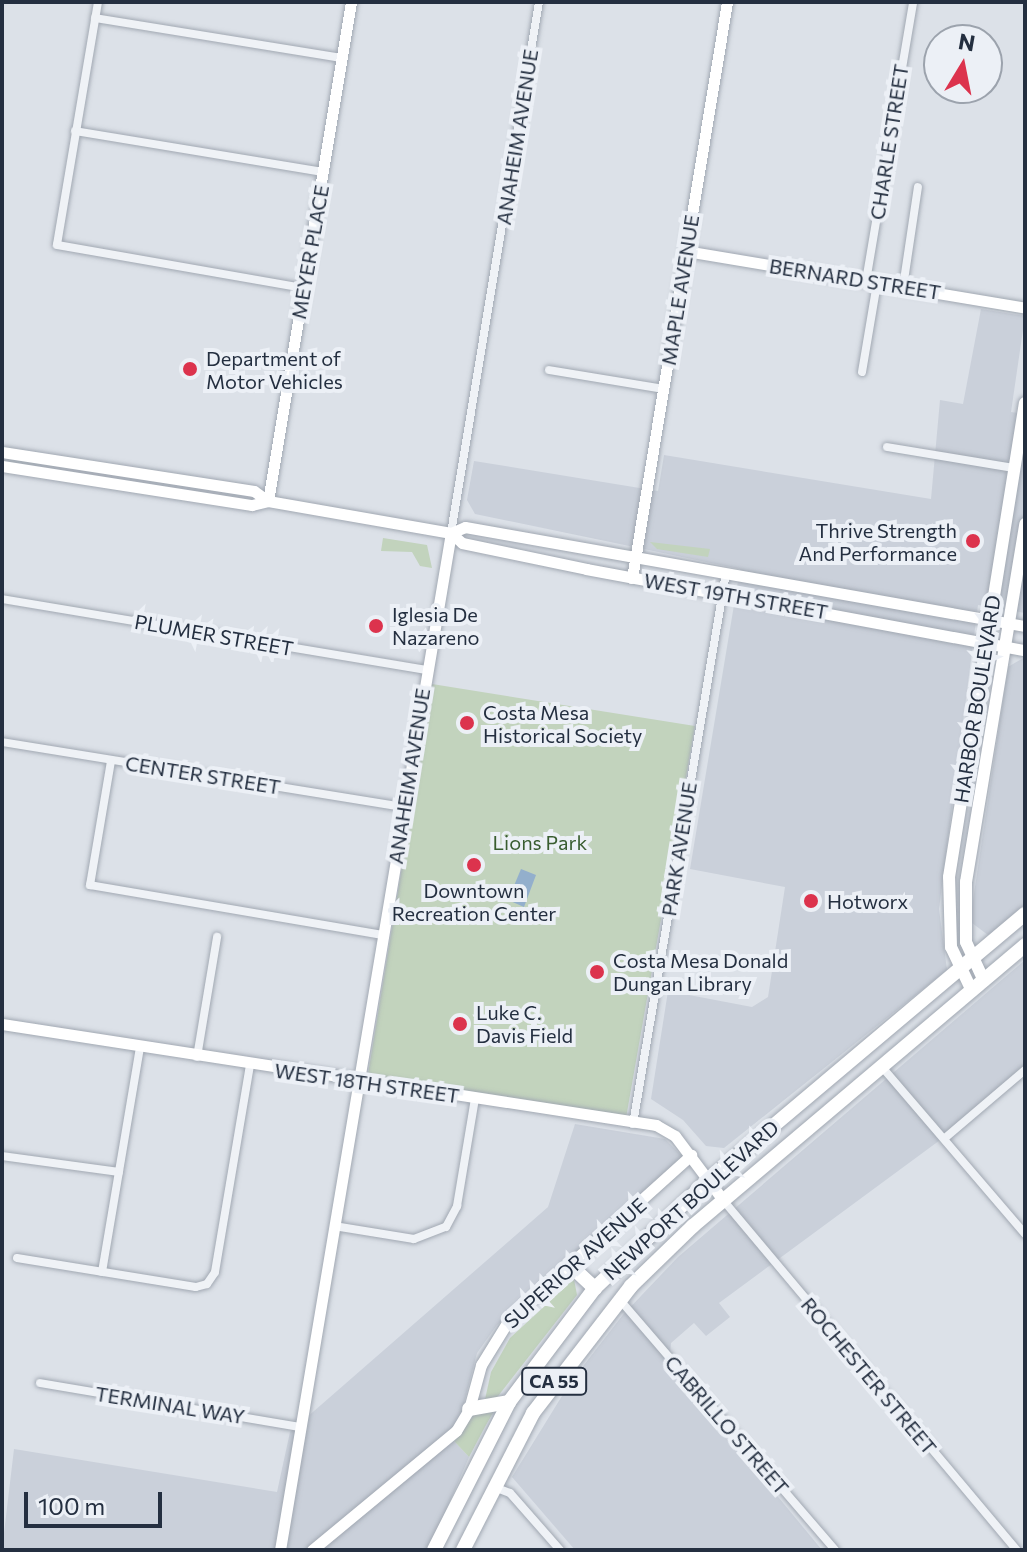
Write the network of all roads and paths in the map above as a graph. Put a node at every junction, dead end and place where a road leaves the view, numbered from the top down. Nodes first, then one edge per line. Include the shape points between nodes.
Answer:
1 (98, 2) edge
2 (351, 2) edge
3 (539, 2) edge
4 (727, 2) edge
5 (913, 2) edge
6 (95, 18) junction
7 (341, 58) junction
8 (75, 131) junction
9 (324, 172) junction
10 (918, 187) dead end
11 (686, 251) junction
12 (872, 282) junction
13 (903, 287) junction
14 (304, 288) junction
15 (1025, 308) edge
16 (549, 370) dead end
17 (862, 372) dead end
18 (664, 389) junction
19 (1025, 403) edge
20 (887, 447) dead end
21 (2, 452) edge
22 (2, 466) edge
23 (1014, 468) junction
24 (268, 501) junction
25 (1025, 524) edge
26 (451, 533) junction
27 (636, 558) junction
28 (726, 573) junction
29 (632, 578) junction
30 (722, 594) junction
31 (2, 599) edge
32 (990, 618) junction
33 (1009, 622) junction
34 (1025, 626) edge
35 (985, 643) junction
36 (1004, 647) junction
37 (1025, 650) edge
38 (427, 670) junction
39 (2, 742) edge
40 (111, 761) junction
41 (404, 807) junction
42 (1025, 914) edge
43 (382, 935) junction
44 (217, 937) dead end
45 (1025, 945) edge
46 (971, 958) junction
47 (958, 969) junction
48 (978, 986) junction
49 (2, 1024) edge
50 (140, 1047) junction
51 (197, 1057) junction
52 (250, 1065) junction
53 (882, 1067) junction
54 (1025, 1070) edge
55 (358, 1083) junction
56 (475, 1098) junction
57 (633, 1124) junction
58 (945, 1138) junction
59 (691, 1155) junction
60 (2, 1156) edge
61 (119, 1172) junction
62 (709, 1180) junction
63 (723, 1200) junction
64 (334, 1226) junction
65 (1025, 1234) edge
66 (17, 1258) dead end
67 (571, 1266) junction
68 (102, 1272) junction
69 (595, 1288) junction
70 (619, 1299) junction
71 (40, 1383) dead end
72 (509, 1402) junction
73 (469, 1409) junction
74 (300, 1427) junction
75 (493, 1486) junction
76 (280, 1550) edge
77 (312, 1550) edge
78 (434, 1550) edge
79 (463, 1550) edge
80 (560, 1550) edge
81 (835, 1550) edge
82 (1017, 1550) edge

1 - 6 street
2 - 7 street, MEYER PLACE
3 - 26 street, ANAHEIM AVENUE
4 - 11 street, MAPLE AVENUE
5 - 12 street, CHARLE STREET
6 - 7 street
6 - 8 street
7 - 9 street, MEYER PLACE
8 - 9 street
8 - 14 street via 55,239 68,251
9 - 14 street, MEYER PLACE
10 - 13 street
11 - 12 street, BERNARD STREET
11 - 18 street, MAPLE AVENUE
12 - 13 street, BERNARD STREET
12 - 17 street, CHARLE STREET
13 - 15 street, BERNARD STREET
14 - 24 street, MEYER PLACE
16 - 18 street
18 - 27 street, MAPLE AVENUE
19 - 23 main road, HARBOR BOULEVARD
20 - 23 street
21 - 24 street, WEST 19TH STREET via 254,491
22 - 24 street, WEST 19TH STREET via 252,505
23 - 32 main road, HARBOR BOULEVARD
24 - 26 street, WEST 19TH STREET
25 - 33 main road, HARBOR BOULEVARD
26 - 27 street, WEST 19TH STREET via 465,527
26 - 29 street, WEST 19TH STREET via 462,543
26 - 38 street, ANAHEIM AVENUE
27 - 28 street, WEST 19TH STREET
27 - 29 street, MAPLE AVENUE
28 - 30 street, PARK AVENUE
28 - 32 street, WEST 19TH STREET
29 - 30 street, WEST 19TH STREET
30 - 35 street, WEST 19TH STREET
30 - 57 street, PARK AVENUE
31 - 38 street, PLUMER STREET
32 - 33 street, WEST 19TH STREET
32 - 35 main road, HARBOR BOULEVARD
33 - 34 street, WEST 19TH STREET
33 - 36 main road, HARBOR BOULEVARD
35 - 36 street, WEST 19TH STREET
35 - 47 main road, HARBOR BOULEVARD via 949,877 949,927
36 - 37 street, WEST 19TH STREET
36 - 46 main road, HARBOR BOULEVARD via 966,882 964,924
38 - 41 street, ANAHEIM AVENUE
39 - 40 street, CENTER STREET
40 - 41 street, CENTER STREET
40 - 43 street via 90,885
41 - 43 street, ANAHEIM AVENUE
42 - 46 highway, NEWPORT BOULEVARD / CA 55
43 - 55 street, ANAHEIM AVENUE
44 - 51 street
45 - 48 highway, NEWPORT BOULEVARD / CA 55
46 - 47 highway, NEWPORT BOULEVARD / CA 55
46 - 48 main road, HARBOR BOULEVARD
47 - 48 main road, HARBOR BOULEVARD
47 - 62 highway, NEWPORT BOULEVARD / CA 55
48 - 53 highway, NEWPORT BOULEVARD / CA 55
49 - 50 street, WEST 18TH STREET
50 - 51 street, WEST 18TH STREET
50 - 61 street
51 - 52 street, WEST 18TH STREET
52 - 55 street, WEST 18TH STREET
52 - 68 street via 215,1272 207,1284 196,1287
53 - 58 street
53 - 63 highway, NEWPORT BOULEVARD / CA 55
54 - 58 street
55 - 56 street, WEST 18TH STREET
55 - 64 street, ANAHEIM AVENUE
56 - 57 street, WEST 18TH STREET
56 - 64 street via 457,1206 446,1227 414,1239
57 - 59 street, WEST 18TH STREET via 664,1128
58 - 65 street
59 - 62 street, WEST 18TH STREET
59 - 67 street, SUPERIOR AVENUE
60 - 61 street
61 - 68 street
62 - 63 street, WEST 18TH STREET
62 - 69 highway, NEWPORT BOULEVARD / CA 55
63 - 70 highway, NEWPORT BOULEVARD / CA 55
63 - 82 street, ROCHESTER STREET
64 - 74 street, ANAHEIM AVENUE
66 - 68 street
67 - 69 highway
67 - 73 street, SUPERIOR AVENUE via 504,1326 481,1365
69 - 72 highway, NEWPORT BOULEVARD / CA 55
70 - 75 highway, NEWPORT BOULEVARD / CA 55 via 557,1378
70 - 81 street, CABRILLO STREET
71 - 74 street, TERMINAL WAY
72 - 73 highway
72 - 78 highway, NEWPORT BOULEVARD / CA 55
73 - 77 street, SUPERIOR AVENUE via 456,1431
74 - 76 street, ANAHEIM AVENUE
75 - 79 highway, NEWPORT BOULEVARD / CA 55
75 - 80 street via 510,1493

